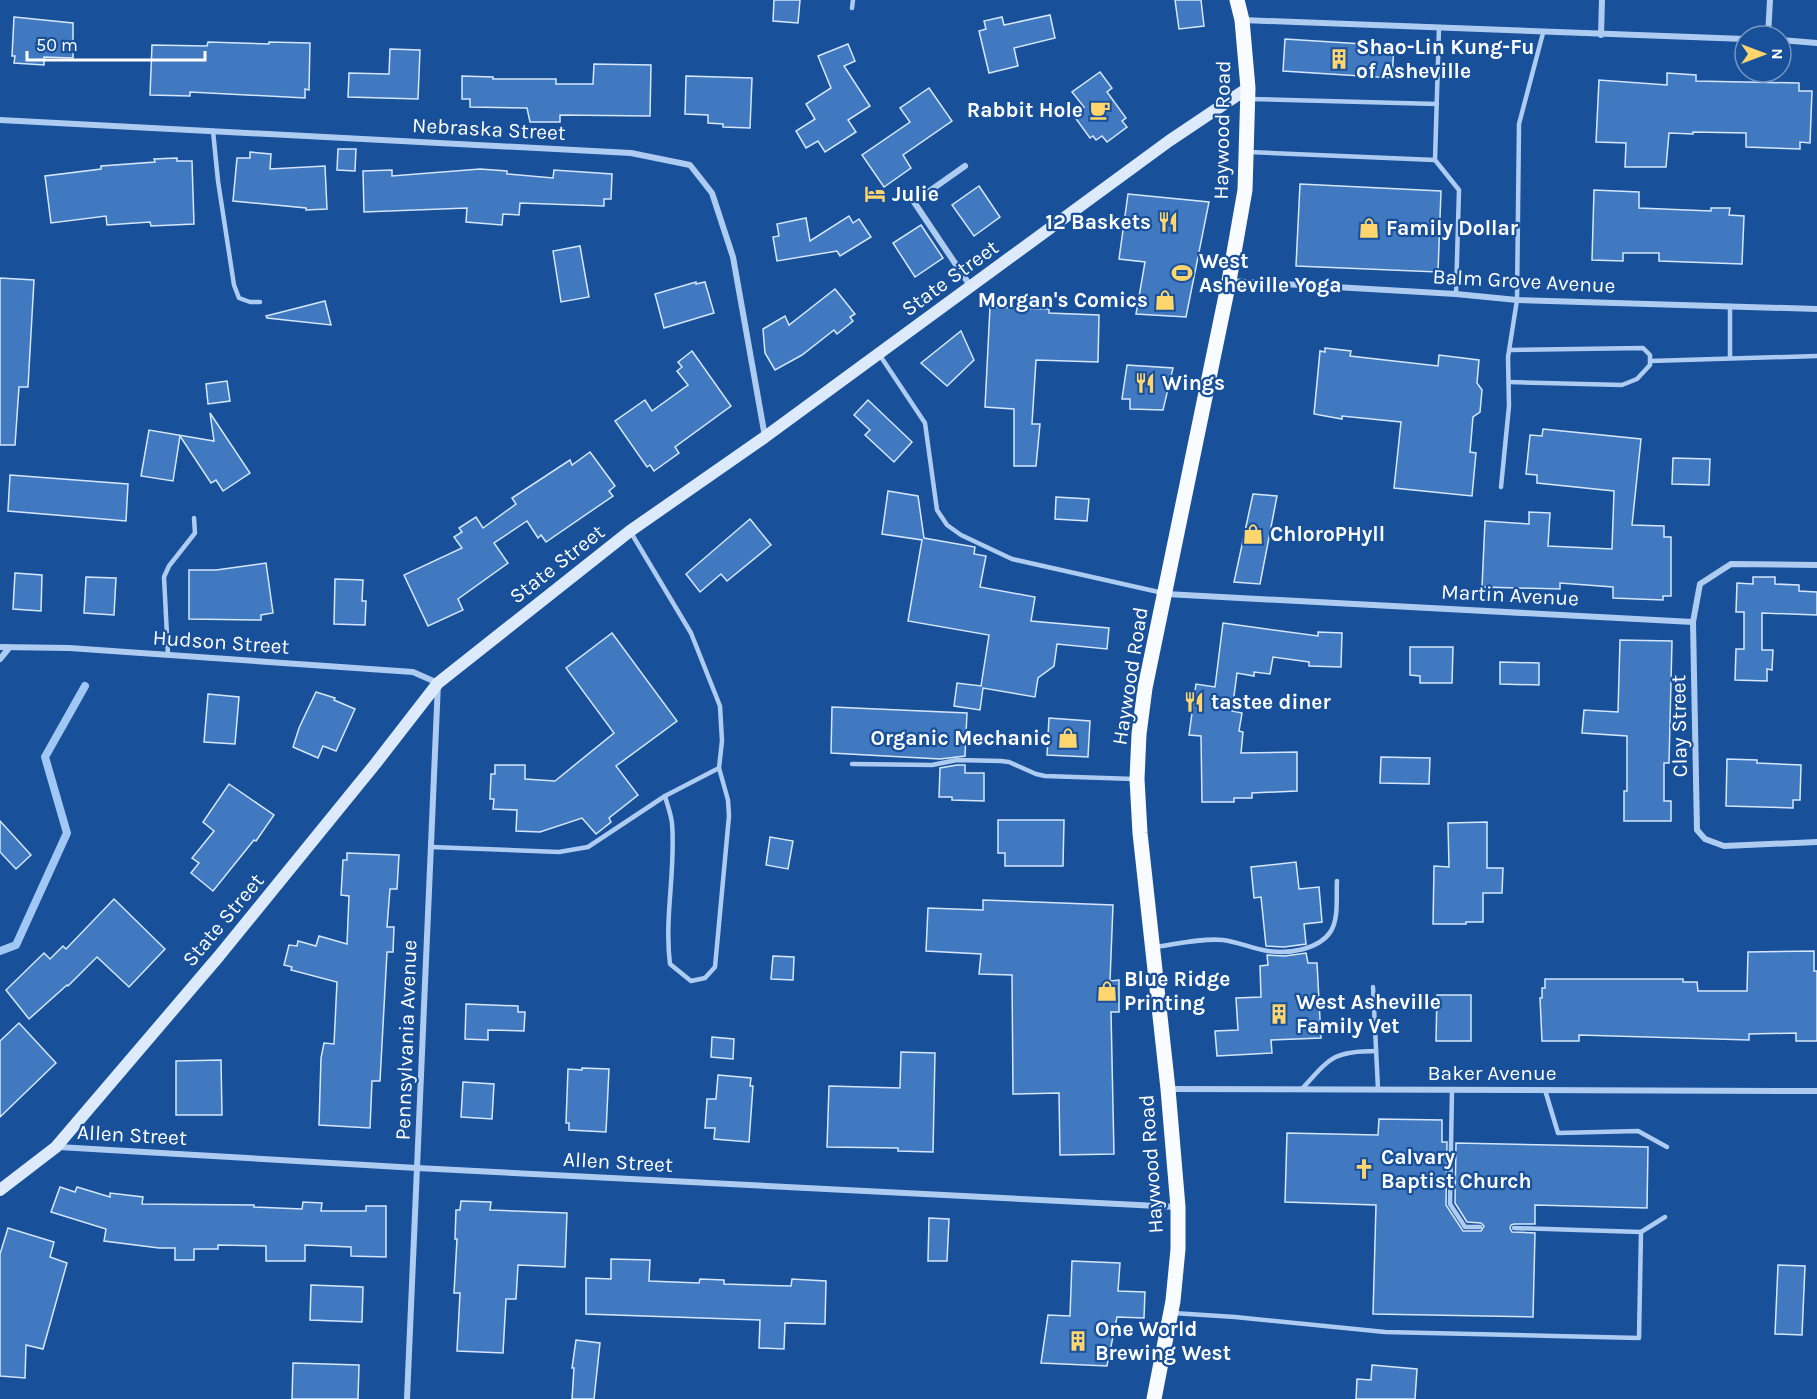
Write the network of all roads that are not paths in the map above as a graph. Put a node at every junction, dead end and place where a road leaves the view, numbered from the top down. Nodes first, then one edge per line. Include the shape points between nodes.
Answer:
1 (853, 0) edge
2 (1237, 0) edge
3 (1602, 0) edge
4 (1770, 0) edge
5 (852, 8) dead end
6 (1242, 20) junction
7 (1769, 24) edge
8 (1439, 28) junction
9 (1543, 33) junction
10 (1601, 35) junction
11 (1733, 39) edge
12 (1793, 41) edge
13 (1817, 43) edge
14 (1248, 93) junction
15 (1437, 104) junction
16 (0, 120) edge
17 (213, 130) junction
18 (1246, 152) junction
19 (1435, 160) junction
20 (965, 166) dead end
21 (1228, 281) junction
22 (971, 287) junction
23 (1456, 294) junction
24 (1517, 300) junction
25 (260, 302) dead end
26 (1730, 306) junction
27 (1817, 309) edge
28 (1510, 350) junction
29 (879, 354) junction
30 (1817, 356) edge
31 (1730, 358) junction
32 (1650, 361) junction
33 (1509, 382) junction
34 (765, 437) junction
35 (1500, 487) dead end
36 (194, 518) dead end
37 (630, 531) junction
38 (1817, 565) edge
39 (1165, 594) junction
40 (1693, 622) junction
41 (0, 647) edge
42 (9, 648) junction
43 (168, 655) junction
44 (0, 659) edge
45 (438, 683) junction
46 (852, 764) dead end
47 (720, 768) junction
48 (1137, 779) junction
49 (665, 796) junction
50 (1817, 842) edge
51 (431, 847) junction
52 (1336, 881) dead end
53 (1152, 948) junction
54 (1373, 987) dead end
55 (1376, 1051) junction
56 (1168, 1089) junction
57 (1302, 1089) junction
58 (1378, 1089) junction
59 (1452, 1089) junction
60 (1545, 1090) junction
61 (1817, 1091) edge
62 (56, 1147) junction
63 (1667, 1147) dead end
64 (417, 1168) junction
65 (0, 1190) edge
66 (1178, 1207) junction
67 (1665, 1217) dead end
68 (1480, 1227) dead end
69 (1514, 1228) dead end
70 (1641, 1232) junction
71 (1171, 1313) junction
72 (407, 1399) edge
73 (1154, 1399) edge

1 - 5 lane
2 - 6 main road, Haywood Road
3 - 10 street
4 - 7 street
6 - 8 street
6 - 14 main road, Haywood Road
8 - 9 street
8 - 15 lane
9 - 10 street
9 - 24 lane via 1519,124
10 - 11 street
12 - 13 street
14 - 15 lane
14 - 18 main road, Haywood Road
14 - 22 street, State Street via 1169,141
15 - 19 lane
16 - 17 street, Nebraska Street
17 - 25 lane via 234,285 239,298
17 - 34 street, Nebraska Street via 631,153 690,165 712,193 733,257
18 - 19 lane
18 - 21 main road, Haywood Road via 1245,190
19 - 23 lane via 1459,190
20 - 22 street via 914,202
21 - 23 street, Balm Grove Avenue
21 - 39 main road, Haywood Road
22 - 29 street, State Street
23 - 24 street, Balm Grove Avenue
24 - 26 street, Balm Grove Avenue
24 - 28 lane
26 - 27 street, Balm Grove Avenue
26 - 31 lane
28 - 32 lane via 1643,348
28 - 33 lane
29 - 34 street, State Street
29 - 39 lane via 925,423 938,510 947,525 1012,559
30 - 31 lane
31 - 32 lane
32 - 33 lane via 1637,379 1622,385
33 - 35 lane
34 - 37 street, State Street
36 - 43 lane via 195,533 164,577
37 - 45 street, State Street
37 - 47 lane via 691,633 720,706
38 - 40 street via 1731,564 1700,584
39 - 40 street, Martin Avenue
39 - 48 main road, Haywood Road via 1145,688
40 - 50 street, Clay Street via 1697,830 1705,839 1724,846
41 - 42 street, Hudson Street
42 - 43 street, Hudson Street
42 - 44 street
43 - 45 street, Hudson Street via 412,672
45 - 51 street, Pennsylvania Avenue
45 - 62 street, State Street via 219,956
46 - 48 lane via 1001,761 1045,776
47 - 49 lane
47 - 49 lane via 729,816 715,968 705,978 691,981 670,964 672,821
48 - 53 main road, Haywood Road
49 - 51 lane via 588,847 559,852
51 - 64 street, Pennsylvania Avenue
52 - 53 lane via 1336,911 1331,930 1321,941 1300,950 1268,951 1225,940
53 - 56 main road, Haywood Road
54 - 55 lane
55 - 57 lane via 1337,1055
55 - 58 lane
56 - 57 street, Baker Avenue
56 - 66 main road, Haywood Road
57 - 58 street, Baker Avenue
58 - 59 street, Baker Avenue
59 - 60 street, Baker Avenue
59 - 68 lane via 1450,1204 1465,1227
60 - 61 street, Baker Avenue
60 - 63 lane via 1558,1133 1638,1131
62 - 64 street, Allen Street
62 - 65 street, State Street
64 - 66 street, Allen Street
64 - 72 street, Pennsylvania Avenue
66 - 71 main road, Haywood Road
67 - 70 lane
69 - 70 lane
70 - 71 lane via 1640,1338 1384,1332
71 - 73 main road, Haywood Road

